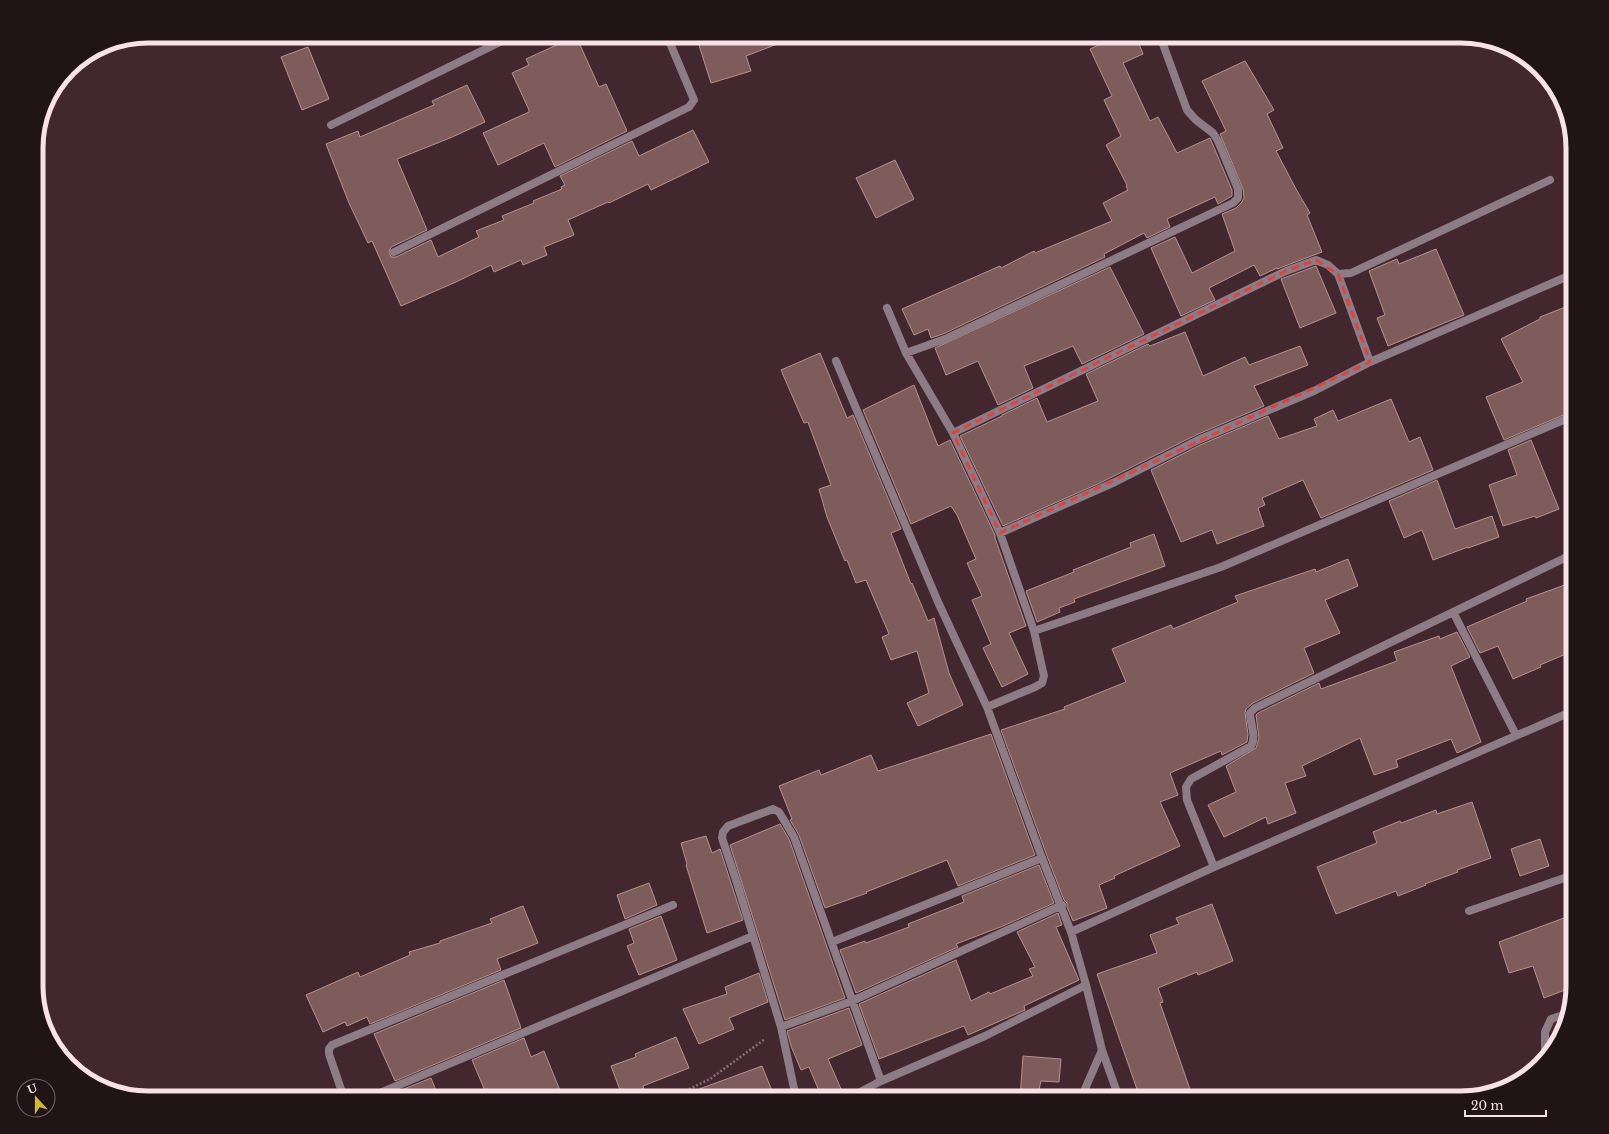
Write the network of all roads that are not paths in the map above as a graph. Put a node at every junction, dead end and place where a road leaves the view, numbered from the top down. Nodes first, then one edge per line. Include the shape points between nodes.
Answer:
1 (498, 43) edge
2 (670, 43) edge
3 (1163, 43) edge
4 (331, 125) dead end
5 (1550, 180) dead end
6 (394, 252) dead end
7 (1338, 274) junction
8 (1566, 277) edge
9 (887, 308) dead end
10 (906, 353) junction
11 (836, 361) dead end
12 (1370, 362) junction
13 (1566, 419) edge
14 (953, 433) junction
15 (1000, 533) junction
16 (1566, 557) edge
17 (1453, 612) junction
18 (1034, 631) junction
19 (987, 707) junction
20 (1566, 714) edge
21 (1516, 735) junction
22 (1042, 858) junction
23 (1214, 867) junction
24 (1566, 877) edge
25 (673, 905) dead end
26 (1062, 905) junction
27 (1469, 911) dead end
28 (1071, 932) junction
29 (753, 936) junction
30 (832, 942) junction
31 (1086, 985) junction
32 (852, 1001) junction
33 (1561, 1016) edge
34 (781, 1027) junction
35 (1545, 1049) edge
36 (1102, 1050) junction
37 (880, 1081) junction
38 (342, 1091) edge
39 (385, 1091) edge
40 (795, 1091) edge
41 (862, 1091) edge
42 (1084, 1091) edge
43 (1117, 1091) edge

1 - 4 street
2 - 6 street via 694,100 689,107
3 - 10 street via 1187,110 1214,133 1238,189 1238,198 1233,203 944,339
5 - 7 street via 1351,273
7 - 12 street
7 - 14 street via 1328,265 1316,260 1286,271
8 - 12 street
9 - 10 street
10 - 14 street
11 - 19 street via 938,602
12 - 15 street via 1314,392 1198,440 1115,482
13 - 18 street via 1221,567
14 - 15 street
15 - 18 street
16 - 17 street
17 - 21 street
17 - 23 street via 1280,695 1250,713 1254,737 1251,746 1191,778 1186,788 1187,800
18 - 19 street via 1044,676 1042,683
19 - 22 street
20 - 21 street
21 - 23 street
22 - 26 street
22 - 30 street
23 - 28 street
24 - 27 street
25 - 38 street via 332,1045 329,1054
26 - 28 street
26 - 32 street
28 - 31 street
29 - 30 street via 722,838 728,826 773,809 780,812 794,837
29 - 34 street
29 - 39 street
30 - 32 street
31 - 36 street
31 - 37 street via 985,1036
32 - 34 street
32 - 37 street
33 - 35 street via 1551,1019 1545,1032
34 - 40 street
36 - 42 street
36 - 43 street
37 - 41 street

